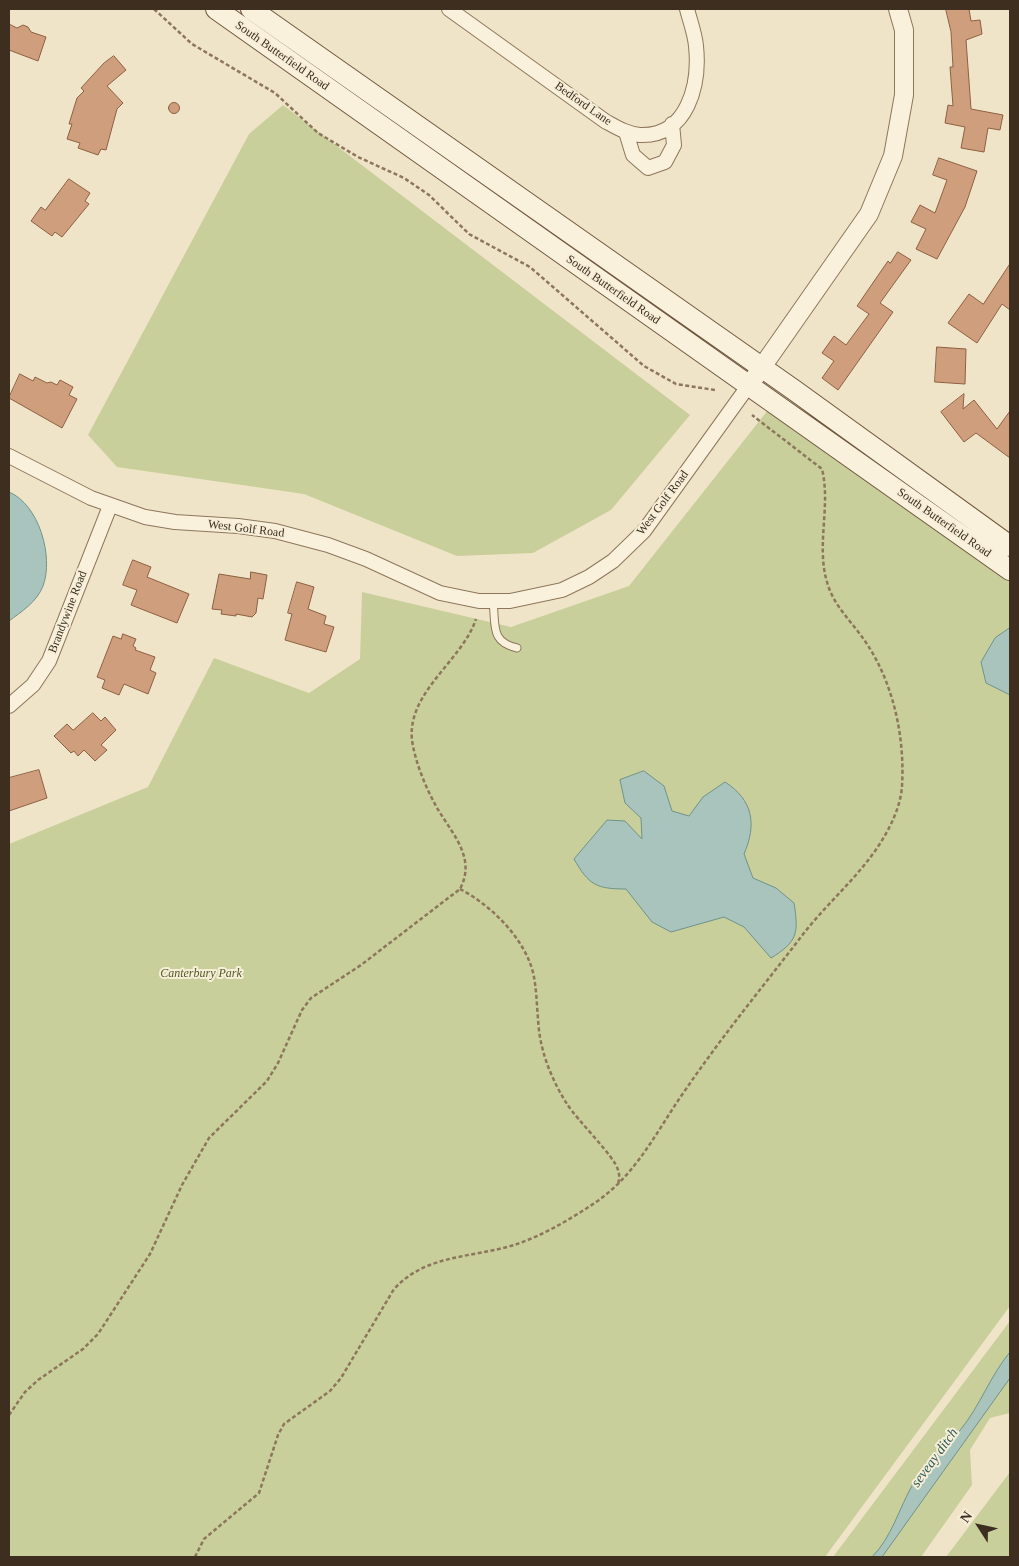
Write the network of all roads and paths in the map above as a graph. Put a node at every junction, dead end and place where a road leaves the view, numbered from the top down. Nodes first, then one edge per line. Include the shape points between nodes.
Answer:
1 (154, 9) edge
2 (216, 9) edge
3 (251, 9) edge
4 (449, 9) edge
5 (687, 9) edge
6 (898, 9) edge
7 (672, 124) junction
8 (626, 132) junction
9 (755, 377) junction
10 (716, 390) dead end
11 (752, 415) dead end
12 (9, 456) edge
13 (110, 506) junction
14 (1010, 546) edge
15 (1010, 570) edge
16 (493, 602) junction
17 (476, 619) dead end
18 (516, 648) dead end
19 (9, 706) edge
20 (460, 889) junction
21 (618, 1186) junction
22 (9, 1415) edge
23 (196, 1557) edge

1 - 10 path via 192,44 275,93 318,134 404,178 429,195 469,234 530,267 644,366 676,384
2 - 9 main road, South Butterfield Road
3 - 9 main road, South Butterfield Road
4 - 8 street, Bedford Lane via 605,121
5 - 7 street, Bedford Lane via 696,45 694,92 688,107
6 - 9 street, West Golf Road via 904,30 904,95 893,156 869,214
7 - 8 street, Bedford Lane via 653,134
7 - 8 street via 674,145 665,162 648,168 633,154
9 - 14 main road, South Butterfield Road
9 - 15 main road, South Butterfield Road
9 - 16 street, West Golf Road via 644,531 613,561 562,590
11 - 21 path via 822,469 826,494 823,565 826,580 831,594 880,663 900,737 902,789 892,820 870,857 804,934 705,1063 647,1151
12 - 13 street, West Golf Road
13 - 16 street, West Golf Road via 175,522 275,531 366,559 440,593
13 - 19 street, Brandywine Road via 47,666 33,685
16 - 18 lane via 497,637 504,645
17 - 20 path via 465,643 421,702 411,731 427,786 463,851 467,872
20 - 21 path via 493,913 520,944 534,975 544,1056 568,1104 618,1169
20 - 22 path via 375,955 311,998 267,1081 209,1138 182,1184 150,1254 98,1334 83,1349 38,1380
21 - 23 path via 570,1218 518,1243 431,1263 404,1278 394,1289 341,1378 330,1391 284,1424 259,1493 204,1539

